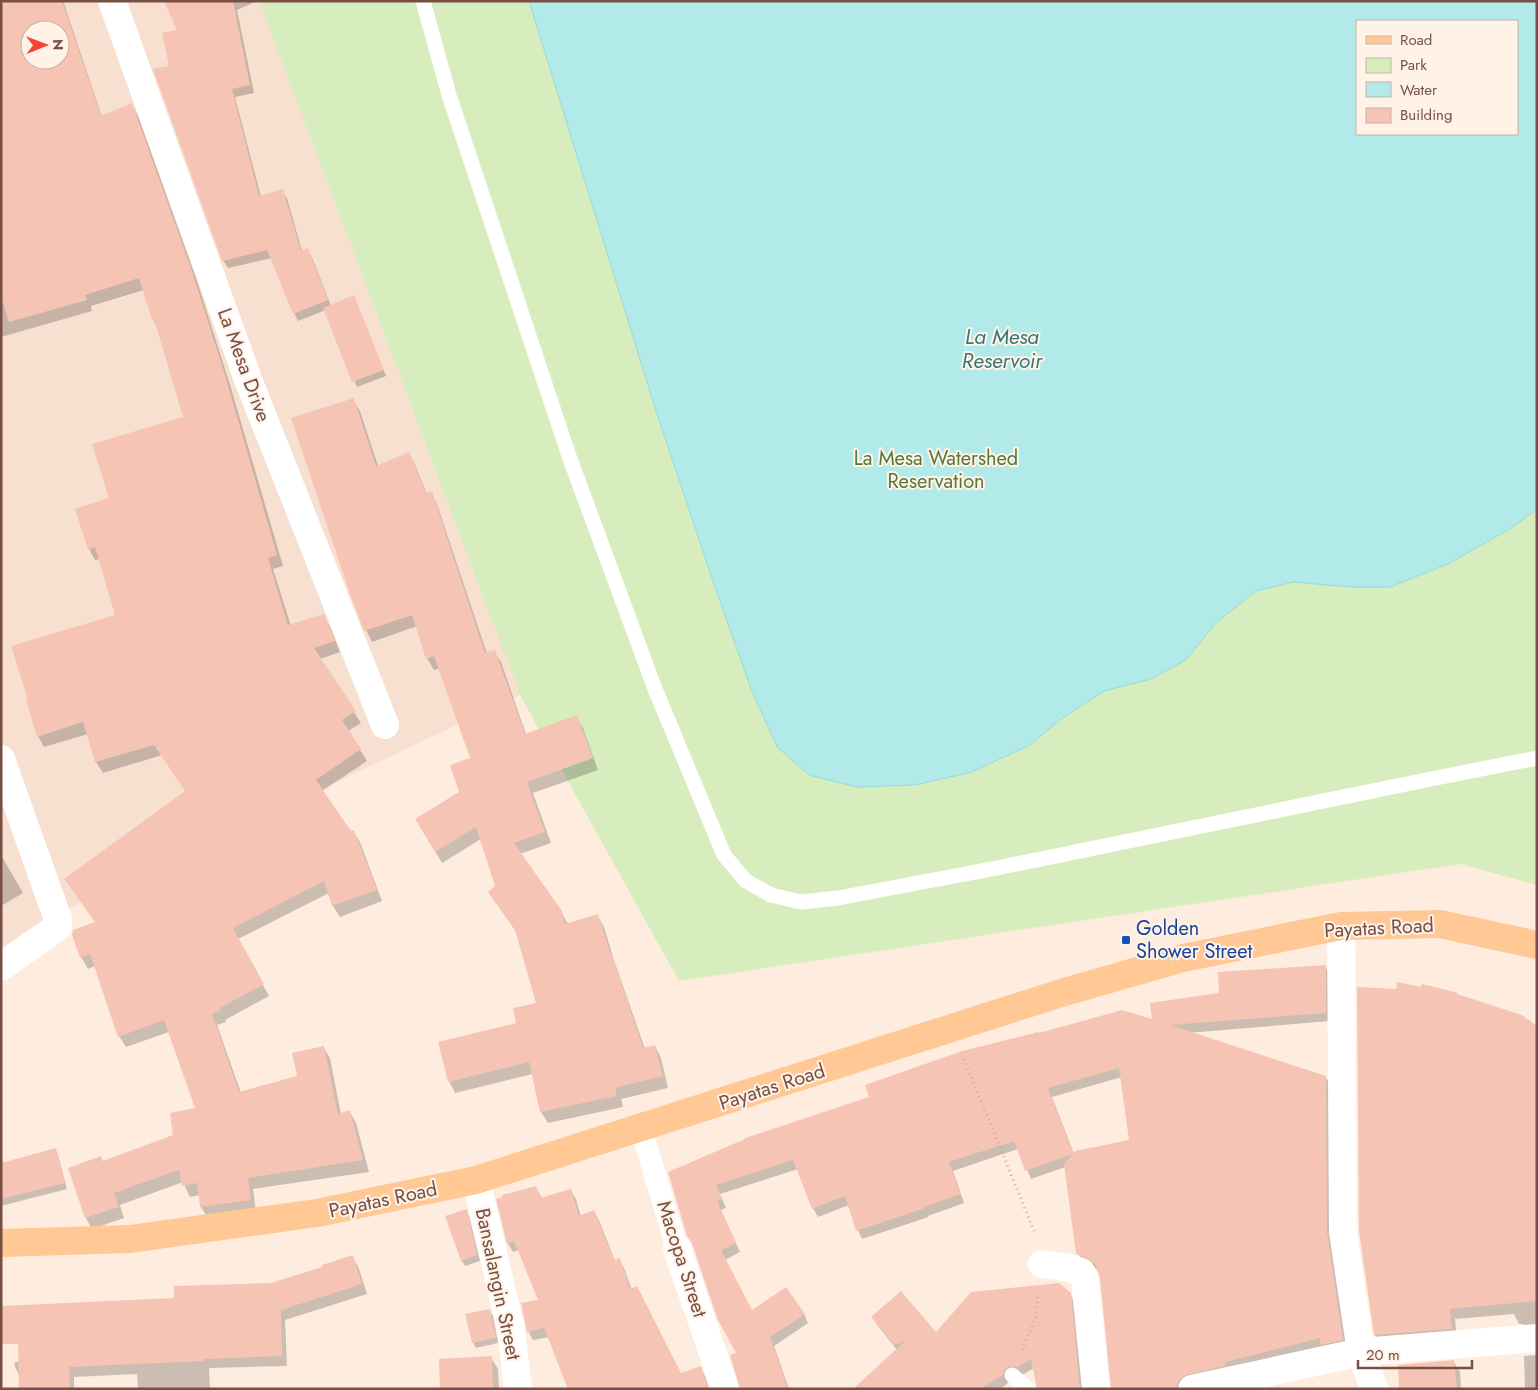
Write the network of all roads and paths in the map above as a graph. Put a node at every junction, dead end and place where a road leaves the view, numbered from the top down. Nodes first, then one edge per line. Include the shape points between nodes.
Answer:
1 (112, 1) edge
2 (423, 1) edge
3 (385, 725) dead end
4 (1537, 758) edge
5 (1, 759) edge
6 (1341, 926) junction
7 (1537, 945) edge
8 (1, 967) edge
9 (951, 1028) junction
10 (641, 1128) junction
11 (476, 1180) junction
12 (1, 1242) edge
13 (677, 1248) joint
14 (1042, 1264) junction
15 (1537, 1338) edge
16 (1361, 1352) junction
17 (1012, 1375) joint
18 (518, 1389) edge
19 (725, 1389) edge
20 (1028, 1389) edge
21 (1096, 1389) edge
22 (1192, 1389) edge
23 (1374, 1389) edge

1 - 3 street, La Mesa Drive via 249,382
2 - 4 lane via 452,104 576,474 655,688 720,846 746,881 771,895 800,902 838,898
5 - 8 street via 58,919 58,927
6 - 7 main road, Payatas Road via 1440,924
6 - 9 main road, Payatas Road via 1183,958
6 - 16 street via 1343,1232
9 - 10 main road, Payatas Road
9 - 14 path via 1032,1224
10 - 11 main road, Payatas Road
10 - 13 street, Macopa Street
11 - 12 main road, Payatas Road via 317,1213 130,1239
11 - 18 street, Bansalangin Street via 511,1330
13 - 19 street, Macopa Street
14 - 17 path via 1036,1316
14 - 21 street via 1081,1272 1085,1280
15 - 16 street
16 - 22 street
16 - 23 street
17 - 20 lane

